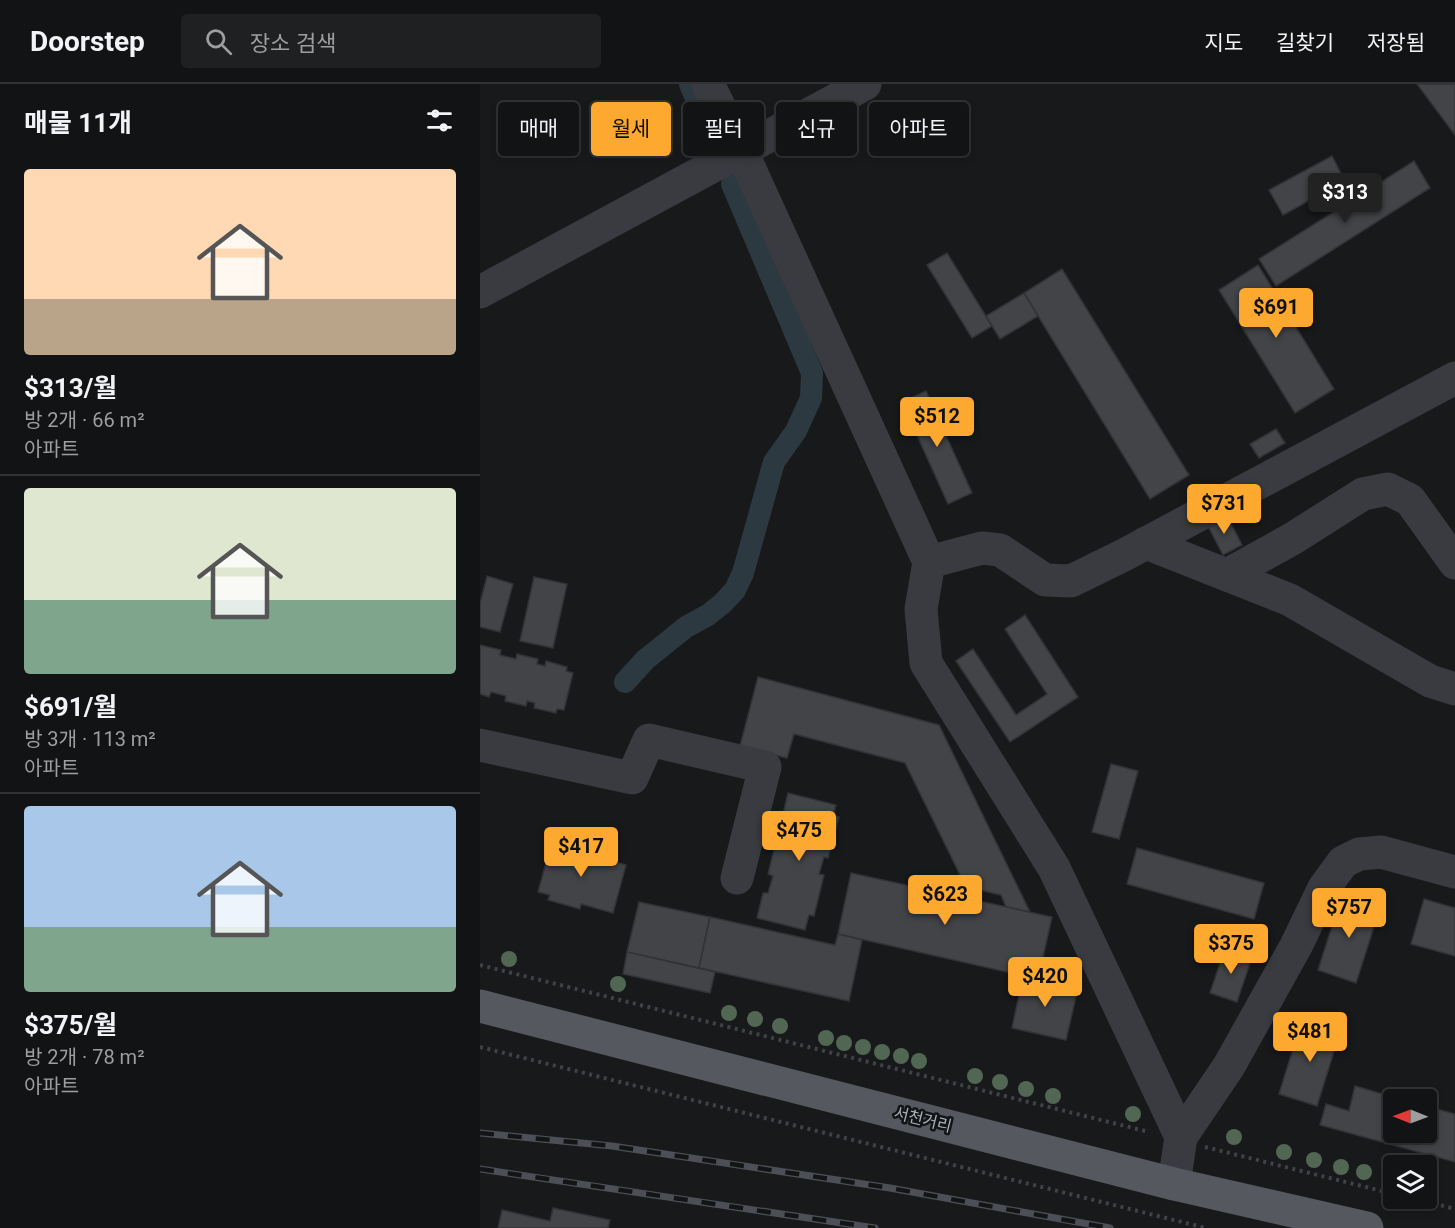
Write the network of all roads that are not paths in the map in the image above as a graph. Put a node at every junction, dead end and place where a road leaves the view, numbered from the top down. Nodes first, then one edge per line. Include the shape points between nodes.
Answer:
1 (708, 84) edge
2 (866, 84) edge
3 (717, 102) edge
4 (764, 140) edge
5 (734, 156) edge
6 (744, 156) edge
7 (480, 291) edge
8 (1451, 382) edge
9 (1146, 543) junction
10 (929, 562) junction
11 (1455, 564) edge
12 (1227, 575) junction
13 (1455, 688) edge
14 (480, 745) edge
15 (1455, 872) edge
16 (736, 878) dead end
17 (480, 1006) edge
18 (1181, 1139) junction
19 (1174, 1184) junction
20 (1367, 1228) edge

1 - 3 street
2 - 4 street
5 - 7 street
6 - 10 street
8 - 9 street
9 - 10 street via 1071,581 1045,580 1000,550 982,548
9 - 12 street
10 - 18 street via 921,609 926,663 1054,868
11 - 12 street via 1410,500 1388,489 1363,494
12 - 13 street via 1290,600 1430,681
14 - 16 street via 632,778 649,740 765,767
15 - 18 street via 1381,852 1359,854 1343,862 1324,888 1229,1066
17 - 19 main road, 서천거리
18 - 19 street
19 - 20 main road, 서천거리

